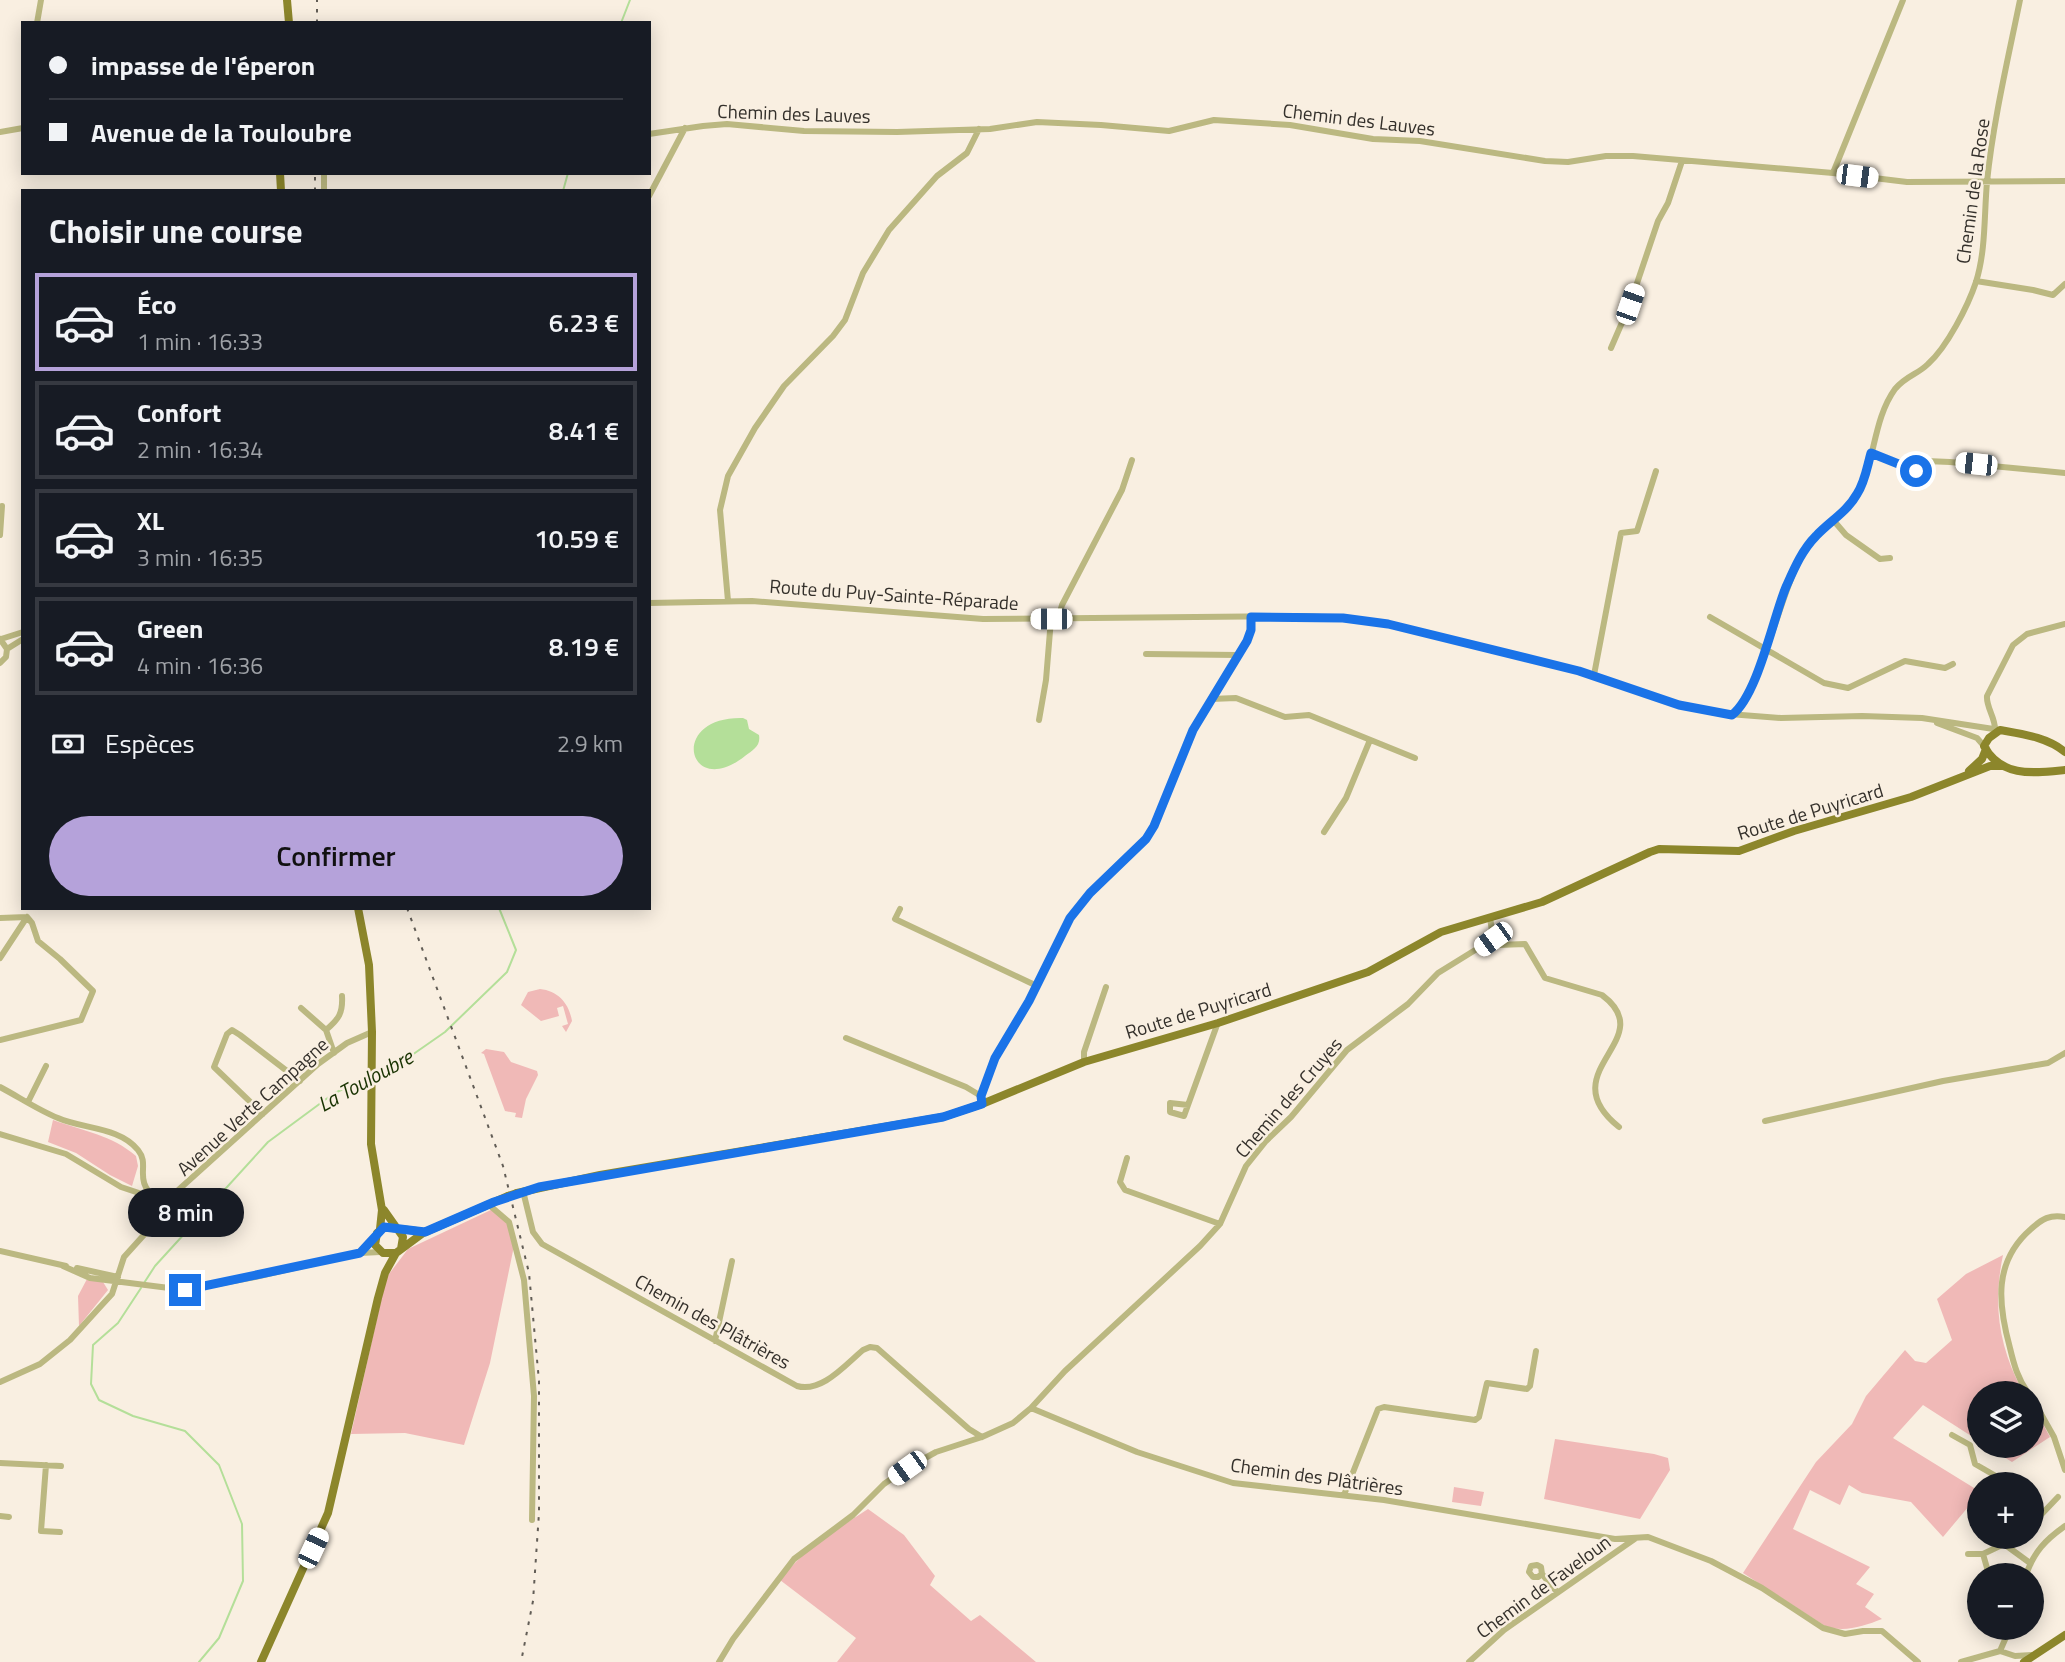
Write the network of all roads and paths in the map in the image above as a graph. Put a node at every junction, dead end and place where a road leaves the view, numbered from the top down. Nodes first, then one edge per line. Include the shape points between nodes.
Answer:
1 (41, 0) edge
2 (287, 0) edge
3 (1903, 0) edge
4 (2020, 0) edge
5 (37, 21) edge
6 (289, 21) edge
7 (21, 128) edge
8 (685, 128) junction
9 (979, 129) junction
10 (0, 132) edge
11 (651, 134) edge
12 (1682, 161) junction
13 (1833, 173) junction
14 (2065, 180) edge
15 (1987, 182) junction
16 (651, 191) edge
17 (1976, 281) junction
18 (2065, 284) edge
19 (1611, 348) dead end
20 (1871, 453) junction
21 (1132, 460) dead end
22 (1656, 471) dead end
23 (2065, 474) edge
24 (2, 506) dead end
25 (1833, 521) junction
26 (0, 535) edge
27 (1890, 558) dead end
28 (728, 601) junction
29 (651, 603) edge
30 (1251, 617) junction
31 (1710, 617) dead end
32 (1055, 619) junction
33 (2065, 624) edge
34 (21, 633) edge
35 (1, 639) edge
36 (21, 640) edge
37 (7, 649) junction
38 (1765, 650) junction
39 (1146, 654) dead end
40 (1238, 655) junction
41 (0, 663) edge
42 (1953, 664) dead end
43 (1594, 675) junction
44 (1747, 697) junction
45 (1211, 699) junction
46 (1732, 715) junction
47 (1757, 717) junction
48 (1922, 718) junction
49 (1039, 720) dead end
50 (1997, 729) junction
51 (1370, 740) junction
52 (1985, 747) junction
53 (2065, 752) edge
54 (1415, 758) dead end
55 (2001, 766) junction
56 (2064, 769) edge
57 (1964, 776) junction
58 (1324, 832) dead end
59 (900, 909) dead end
60 (358, 910) edge
61 (27, 917) junction
62 (1490, 917) junction
63 (0, 918) edge
64 (1493, 939) junction
65 (0, 958) edge
66 (1035, 985) junction
67 (1105, 987) dead end
68 (342, 996) dead end
69 (301, 1008) dead end
70 (1218, 1023) junction
71 (326, 1030) junction
72 (372, 1032) junction
73 (846, 1038) dead end
74 (0, 1040) edge
75 (334, 1053) junction
76 (2065, 1053) edge
77 (1084, 1062) junction
78 (46, 1066) dead end
79 (300, 1081) junction
80 (0, 1089) edge
81 (981, 1100) junction
82 (28, 1102) junction
83 (1188, 1105) dead end
84 (263, 1114) junction
85 (1765, 1121) dead end
86 (1619, 1128) dead end
87 (0, 1134) edge
88 (1127, 1158) dead end
89 (520, 1192) junction
90 (379, 1197) junction
91 (156, 1199) junction
92 (166, 1202) junction
93 (488, 1204) junction
94 (2065, 1217) edge
95 (1220, 1224) junction
96 (380, 1229) junction
97 (397, 1229) junction
98 (424, 1233) junction
99 (375, 1239) junction
100 (0, 1251) edge
101 (399, 1251) junction
102 (360, 1253) junction
103 (382, 1253) junction
104 (732, 1261) dead end
105 (386, 1273) junction
106 (116, 1279) junction
107 (715, 1340) junction
108 (1536, 1351) dead end
109 (2021, 1381) edge
110 (0, 1382) edge
111 (1031, 1408) junction
112 (2044, 1420) edge
113 (1952, 1435) dead end
114 (982, 1437) junction
115 (2063, 1460) edge
116 (0, 1463) edge
117 (46, 1465) junction
118 (61, 1466) dead end
119 (2065, 1470) edge
120 (1992, 1472) edge
121 (1344, 1495) junction
122 (2058, 1497) dead end
123 (2044, 1512) edge
124 (0, 1516) edge
125 (9, 1517) dead end
126 (532, 1520) dead end
127 (2065, 1526) edge
128 (60, 1532) dead end
129 (1637, 1538) junction
130 (1991, 1549) edge
131 (2015, 1549) edge
132 (1968, 1554) dead end
133 (1983, 1554) junction
134 (1986, 1563) edge
135 (2030, 1563) joint
136 (1542, 1574) dead end
137 (1558, 1592) junction
138 (2065, 1637) edge
139 (2005, 1640) edge
140 (2000, 1651) junction
141 (2019, 1660) edge
142 (261, 1662) edge
143 (719, 1662) edge
144 (1469, 1662) edge
145 (1918, 1662) edge
146 (1961, 1662) edge
147 (2032, 1662) edge

1 - 5 street
2 - 6 main road
3 - 13 street
4 - 15 street, Chemin de la Rose
7 - 10 street
8 - 9 street, Chemin des Lauves via 727,124 804,131
8 - 11 street, Chemin des Lauves
8 - 16 street
9 - 12 street, Chemin des Lauves via 1037,122 1169,131 1214,120 1420,141 1545,161 1619,156
9 - 28 street via 967,153 937,176 889,230 863,273 845,320 784,386 728,476 720,510
12 - 13 street, Chemin des Lauves
12 - 19 street
13 - 15 street, Chemin des Lauves via 1907,182
14 - 15 street, Chemin des Lauves
15 - 17 street, Chemin de la Rose
17 - 18 street via 2053,295
17 - 20 street, Chemin de la Rose via 1940,351 1893,391
20 - 23 street via 1916,471 1926,461
20 - 25 street, Chemin de la Rose via 1861,487
21 - 32 street via 1122,489
22 - 43 street via 1637,531 1621,533
24 - 26 street
25 - 27 street via 1880,559
25 - 38 street, Chemin de la Rose via 1809,544 1798,563
28 - 29 street, Route du Puy-Sainte-Réparade
28 - 32 street, Route du Puy-Sainte-Réparade via 953,618
30 - 32 street, Route du Puy-Sainte-Réparade
30 - 40 street via 1251,630
30 - 43 street, Route du Puy-Sainte-Réparade via 1343,618 1388,624
31 - 38 street
32 - 49 street
33 - 50 street via 2026,634 2013,645 1987,696
34 - 35 street
35 - 37 street
36 - 37 street
37 - 41 street
38 - 42 street via 1824,684 1848,688 1905,661 1945,668
38 - 44 street, Chemin de la Rose
39 - 40 street
40 - 45 street
43 - 46 street, Route du Puy-Sainte-Réparade via 1679,705
44 - 46 street, Chemin de la Rose
44 - 47 street
45 - 51 street via 1236,698 1285,717 1309,715
45 - 66 street via 1146,839 1078,905
46 - 47 street, Route du Puy-Sainte-Réparade
47 - 48 street, Route du Puy-Sainte-Réparade
48 - 50 street, Route du Puy-Sainte-Réparade
48 - 52 street, Route du Puy-Sainte-Réparade via 1977,738
50 - 52 main road, Route de Puyricard
50 - 53 main road via 2032,736
51 - 54 street
51 - 58 street via 1346,798
52 - 55 main road
52 - 57 main road, Route de Puyricard via 1978,764
55 - 56 main road, Route de Puyricard via 2035,773
55 - 57 main road, Route de Puyricard
57 - 62 main road, Route de Puyricard via 1739,851 1659,849 1542,902
59 - 66 street via 895,919
60 - 72 main road via 369,965
61 - 63 street
61 - 65 street
61 - 74 street via 37,941 93,991 81,1020
62 - 64 street
62 - 70 main road, Route de Puyricard via 1441,932 1368,972
64 - 86 street via 1498,945 1525,944 1545,978 1610,1001 1620,1019 1620,1032 1600,1069 1595,1095
64 - 95 street, Chemin des Cruyes via 1438,973 1408,1004 1347,1050 1246,1166
66 - 81 street via 995,1058
67 - 77 street
68 - 71 street via 343,1012
69 - 71 street
70 - 77 main road, Route de Puyricard
70 - 83 street
71 - 75 street
72 - 75 street, Avenue Verte Campagne
72 - 90 main road via 371,1144
73 - 81 street via 966,1087
75 - 79 street, Avenue Verte Campagne
76 - 85 street via 2048,1063
77 - 81 main road, Route de Puyricard
78 - 82 street
79 - 84 street, Avenue Verte Campagne
79 - 84 street via 240,1035 232,1030 227,1034 214,1067
80 - 82 street
81 - 89 main road, Route de Puyricard via 943,1117
82 - 91 street via 131,1144 142,1158 146,1190
84 - 92 street, Avenue Verte Campagne
87 - 91 street via 66,1154 121,1187
88 - 95 street via 1120,1182 1125,1190
89 - 93 main road, Route de Puyricard, bridge
89 - 107 street, Chemin des Plâtrières via 533,1232 542,1244
90 - 96 main road
90 - 97 main road
91 - 92 street
92 - 106 street, Avenue Verte Campagne via 161,1216 124,1257
93 - 98 main road, Route de Puyricard
93 - 126 street via 509,1222 524,1280 534,1396
94 - 109 street via 2047,1217 2028,1231 2011,1252 2002,1278 2002,1321
95 - 111 street, Chemin des Cruyes
96 - 97 main road
96 - 99 main road
97 - 98 main road, Route de Puyricard
97 - 101 main road via 403,1243
98 - 101 main road, Route de Puyricard
99 - 102 street
99 - 103 main road
100 - 106 street
101 - 103 main road
101 - 105 main road
102 - 103 street
102 - 106 street via 185,1290
103 - 105 main road
104 - 107 street
105 - 142 main road via 328,1513
106 - 110 street, Avenue Verte Campagne via 112,1294 58,1351
107 - 114 street, Chemin des Plâtrières via 804,1388 824,1382 863,1350 877,1348
108 - 121 street via 1530,1387 1487,1383 1475,1420 1378,1409
111 - 114 street via 1003,1429
111 - 121 street, Chemin des Plâtrières via 1136,1452 1233,1483
112 - 115 street
113 - 120 street via 1970,1445 1975,1464
114 - 143 street via 936,1452 907,1468 794,1559
115 - 119 street
116 - 117 street
117 - 118 street
117 - 128 street via 41,1531
121 - 129 street, Chemin des Plâtrières via 1615,1539
122 - 123 street
124 - 125 street
127 - 135 street via 2041,1545
129 - 137 street, Chemin de Faveloun
129 - 145 street, Chemin des Plâtrières via 1648,1537 1711,1561 1823,1628 1845,1634 1882,1631
130 - 133 street
131 - 135 street
132 - 133 street
133 - 134 street
136 - 137 street
137 - 144 street, Chemin de Faveloun via 1504,1630
138 - 141 main road
138 - 147 main road
139 - 140 street
140 - 141 street
140 - 146 street

